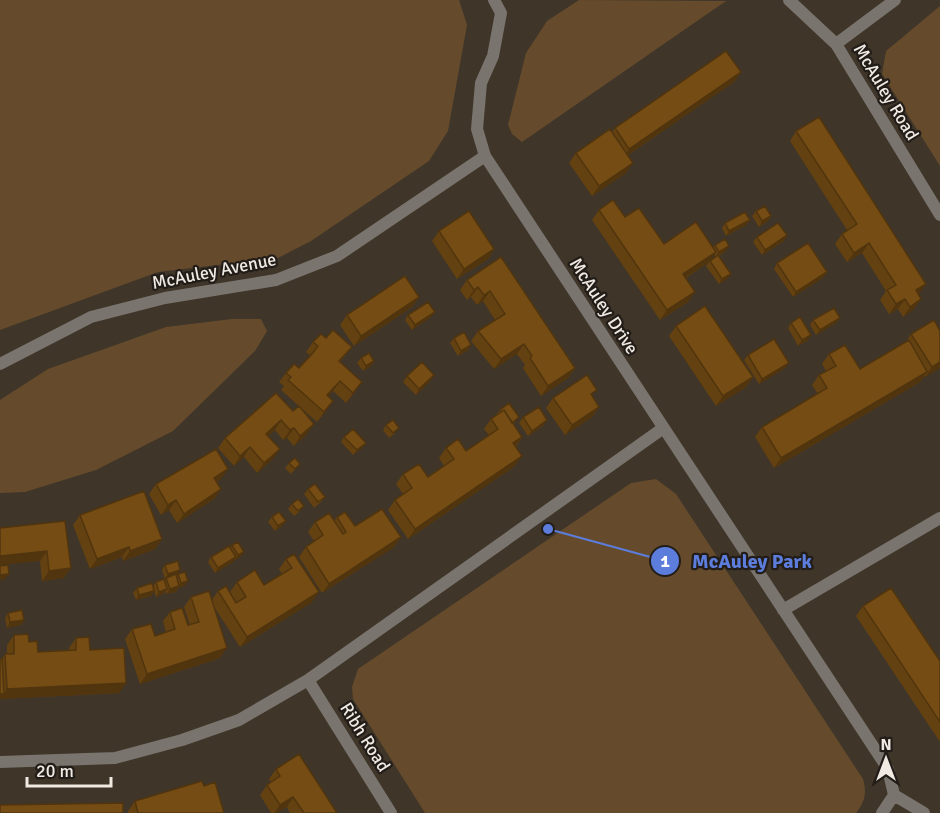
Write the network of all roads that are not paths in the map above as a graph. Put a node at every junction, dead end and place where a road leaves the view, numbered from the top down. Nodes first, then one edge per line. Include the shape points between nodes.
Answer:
1 (494, 0) edge
2 (789, 0) edge
3 (895, 0) edge
4 (836, 44) junction
5 (485, 156) junction
6 (940, 215) edge
7 (0, 364) edge
8 (662, 429) junction
9 (940, 518) edge
10 (783, 610) junction
11 (308, 680) junction
12 (0, 762) edge
13 (894, 795) junction
14 (391, 813) edge
15 (882, 813) edge
16 (924, 813) edge

1 - 5 street, McAuley Drive via 501,13 493,56 481,83 477,129
2 - 4 street, McAuley Road
3 - 4 street
4 - 6 street, McAuley Road
5 - 7 street, McAuley Avenue via 337,256 276,280 165,298 91,317
5 - 8 street, McAuley Drive
8 - 10 street, McAuley Drive
8 - 11 street
9 - 10 street
10 - 13 street, McAuley Drive via 888,769
11 - 12 street via 239,720 115,758
11 - 14 street, Ribh Road
13 - 15 street
13 - 16 street

